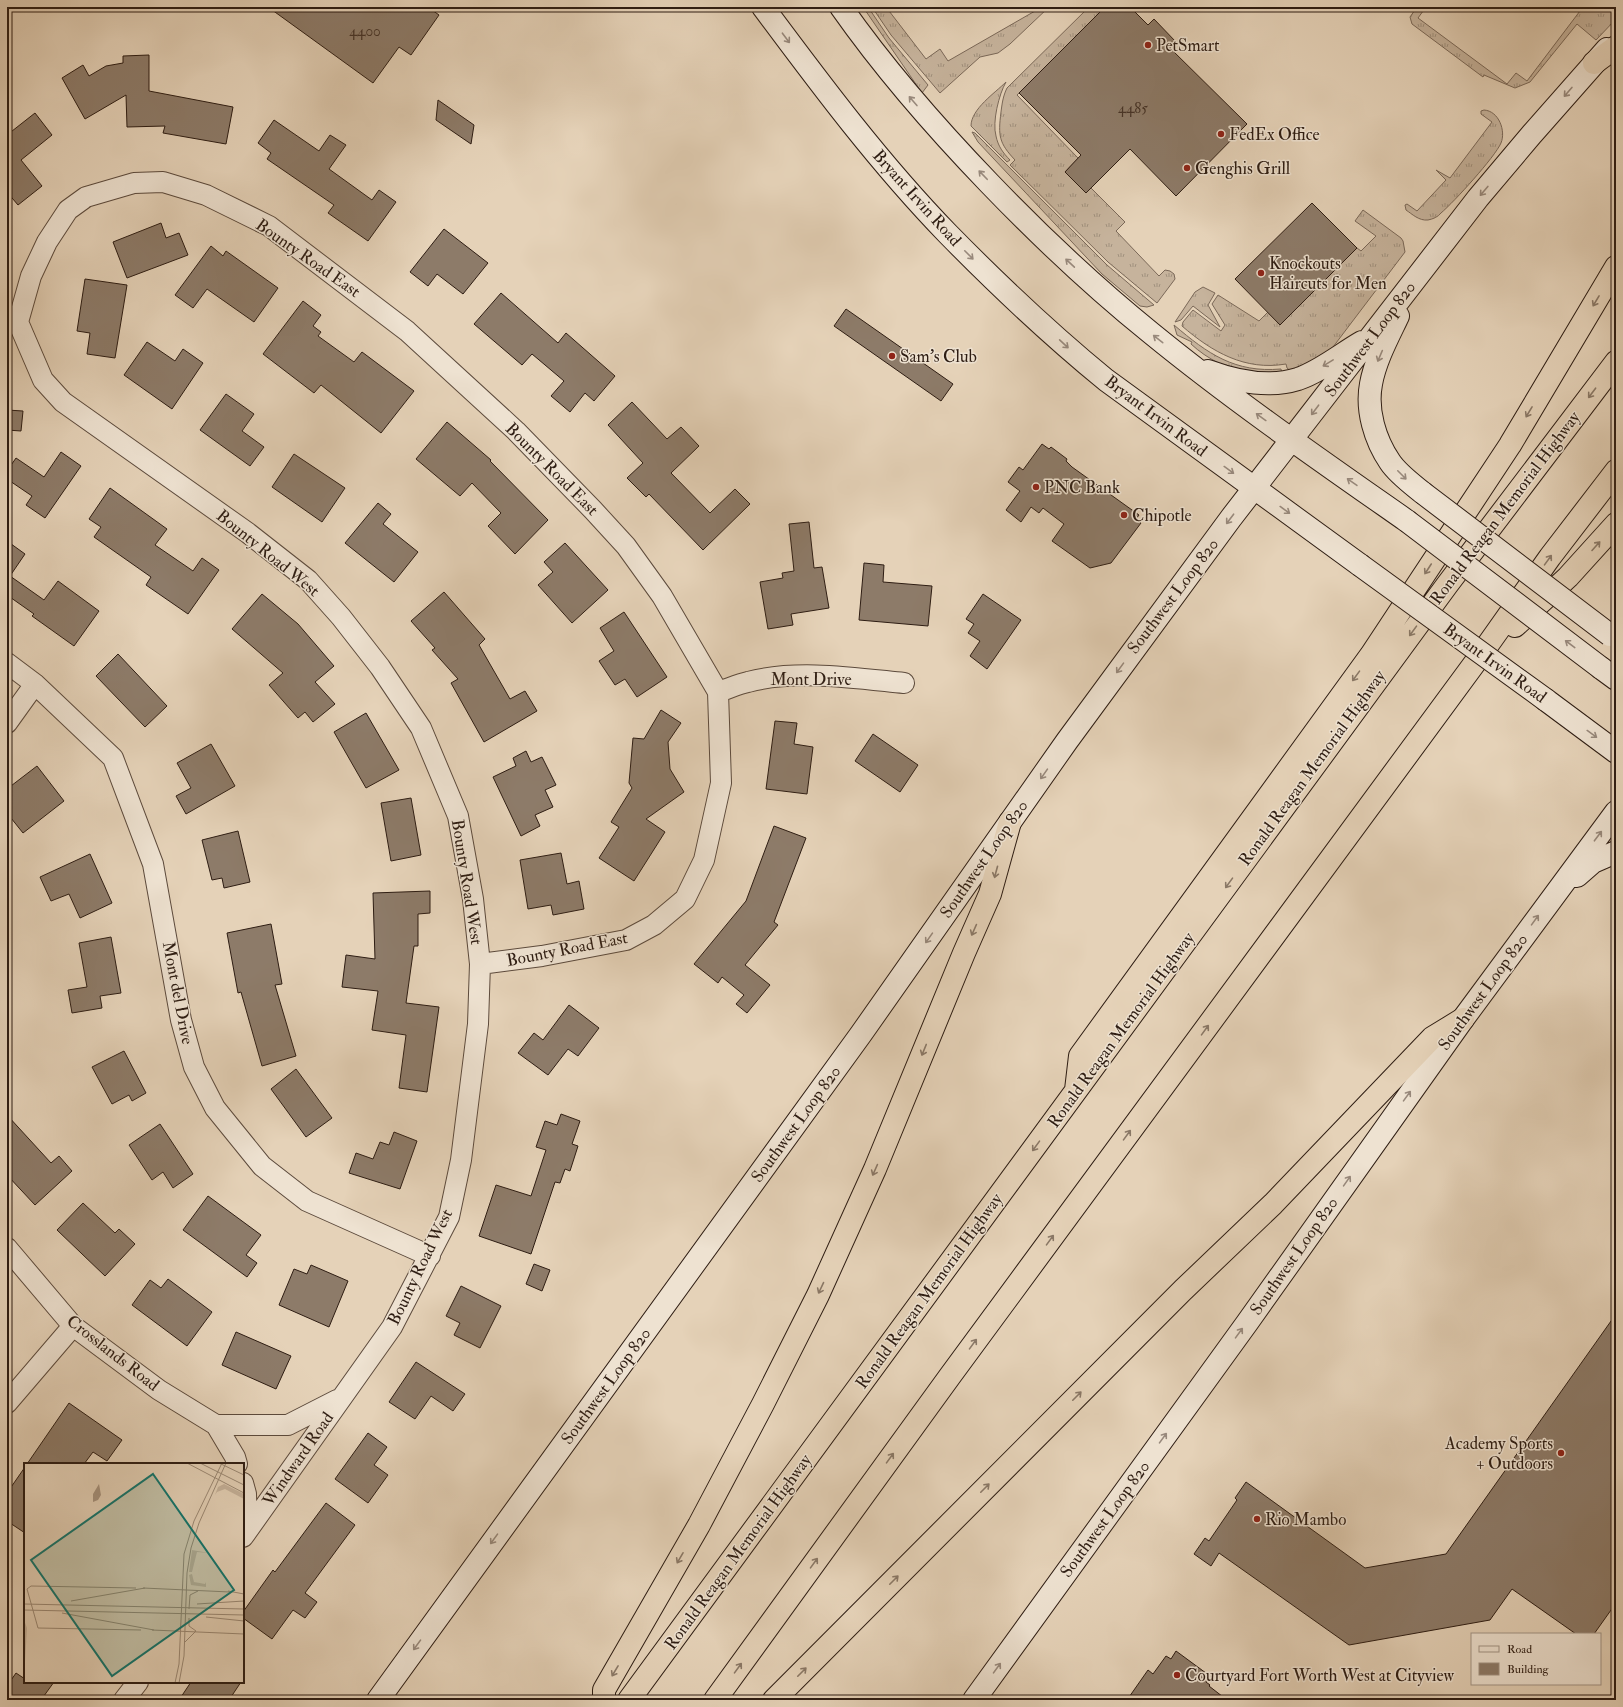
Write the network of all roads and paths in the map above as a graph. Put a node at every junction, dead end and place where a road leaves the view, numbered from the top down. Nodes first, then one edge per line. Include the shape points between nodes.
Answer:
1 (763, 7) edge
2 (841, 7) edge
3 (1616, 39) edge
4 (1616, 47) edge
5 (1594, 63) junction
6 (1616, 267) edge
7 (1413, 282) junction
8 (13, 322) edge
9 (1373, 335) junction
10 (1616, 362) edge
11 (1192, 365) junction
12 (1293, 440) junction
13 (1616, 470) edge
14 (1254, 488) junction
15 (1616, 524) edge
16 (1613, 637) edge
17 (1477, 660) junction
18 (7, 663) edge
19 (1609, 674) edge
20 (904, 683) dead end
21 (34, 684) junction
22 (718, 692) junction
23 (7, 723) edge
24 (1616, 752) edge
25 (1616, 812) edge
26 (1010, 822) junction
27 (1616, 852) edge
28 (1550, 900) junction
29 (480, 964) junction
30 (1463, 1019) junction
31 (1076, 1091) junction
32 (7, 1248) edge
33 (430, 1256) junction
34 (73, 1326) junction
35 (339, 1400) junction
36 (7, 1403) edge
37 (216, 1425) junction
38 (237, 1463) edge
39 (244, 1487) edge
40 (245, 1534) edge
41 (137, 1683) edge
42 (124, 1700) edge
43 (378, 1700) edge
44 (604, 1700) edge
45 (629, 1700) edge
46 (715, 1700) edge
47 (774, 1700) edge
48 (974, 1700) edge

1 -> 14 main road, Bryant Irvin Road via 824,88 895,175 980,266 1106,380
11 -> 2 main road via 1099,289 1010,204 911,99
3 - 5 main road, Southwest Loop 820
4 - 5 highway
5 -> 7 main road, Southwest Loop 820 via 1493,181
6 -> 31 highway via 1510,445 1371,656 1080,1056
7 - 9 main road, Southwest Loop 820
7 -> 16 main road, bridge via 1376,365 1371,384 1372,424 1380,446 1390,463 1423,493
8 - 22 street, Bounty Road East via 47,242 68,210 86,197 134,183 163,182 206,196 269,226 407,331 516,431 593,510 626,546 662,596
8 - 29 street, Bounty Road West via 43,380 64,402 248,533 308,580 380,667 421,728 458,816 473,899
9 -> 11 main road via 1313,371 1286,382 1244,381
9 -> 12 main road, Southwest Loop 820
10 -> 31 highway, Ronald Reagan Memorial Highway via 1447,585
12 -> 11 main road
12 - 14 main road, Southwest Loop 820
19 -> 12 main road, bridge via 1406,521
17 -> 13 highway
14 -> 24 main road, Bryant Irvin Road, bridge
14 -> 26 main road, Southwest Loop 820 via 1134,648
17 -> 15 highway via 1568,577
46 -> 17 highway
18 - 21 street, Mont del Drive
20 - 22 street, Mont Drive via 837,677 781,676 748,682
21 - 23 street
21 - 33 street, Mont del Drive via 113,758 153,864 181,1020 194,1067 215,1108 262,1166 307,1201
22 - 29 street, Bounty Road East via 721,783 704,860 685,900 654,925 626,940 542,956
28 -> 25 main road, Southwest Loop 820
26 -> 43 main road, Southwest Loop 820 via 870,1022
26 -> 44 highway via 990,894 875,1170 818,1295 699,1524 604,1690
27 - 28 main road via 1593,862
30 -> 28 main road, Southwest Loop 820
29 - 33 street, Bounty Road West via 478,1024 461,1160 449,1217
47 -> 30 highway via 1278,1198 1432,1038
48 -> 30 main road, Southwest Loop 820
31 -> 45 highway, Ronald Reagan Memorial Highway
32 - 34 street, Crosslands Road
33 - 35 street, Bounty Road West via 392,1326
34 - 36 street
34 - 37 street, Crosslands Road via 159,1390
35 - 37 street via 288,1425
35 - 40 street, Windward Road via 296,1465
37 - 38 street, Crosslands Road
39 - 40 street
41 - 42 street

